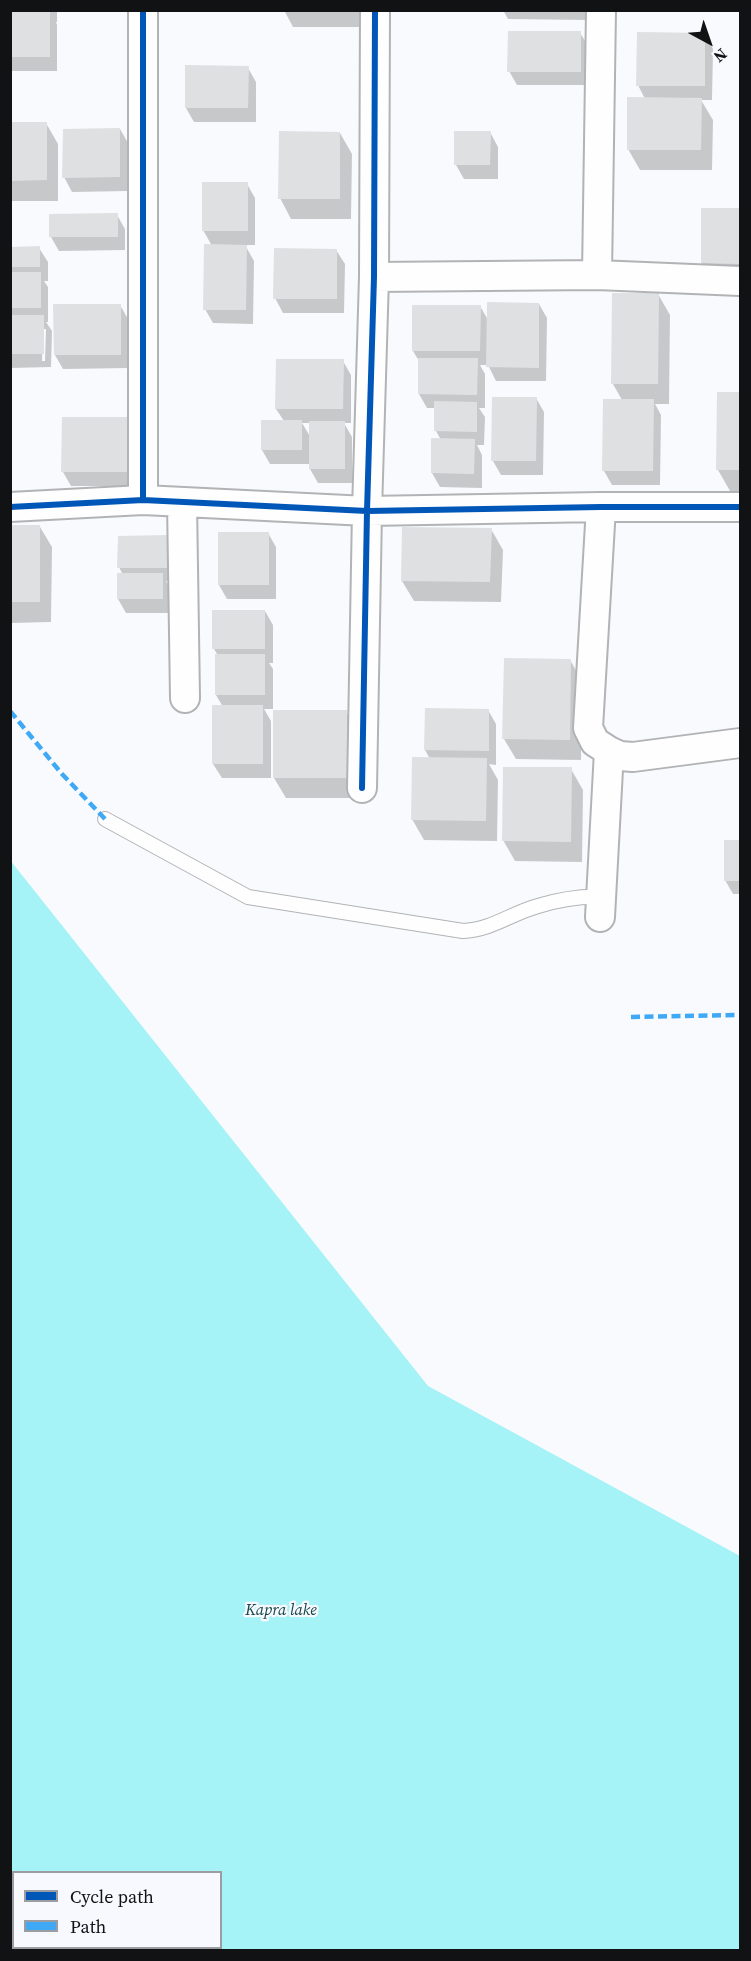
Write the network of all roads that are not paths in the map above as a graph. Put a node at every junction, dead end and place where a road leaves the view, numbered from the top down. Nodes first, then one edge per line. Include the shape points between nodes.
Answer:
1 (143, 10) edge
2 (375, 10) edge
3 (601, 10) edge
4 (597, 275) junction
5 (374, 277) junction
6 (741, 281) edge
7 (143, 500) junction
8 (182, 502) junction
9 (10, 507) edge
10 (601, 507) junction
11 (741, 507) edge
12 (367, 510) junction
13 (185, 698) dead end
14 (741, 743) edge
15 (609, 751) junction
16 (362, 788) dead end
17 (105, 819) dead end
18 (601, 907) joint

1 - 7 street
2 - 5 street
3 - 4 street
4 - 5 street
4 - 6 street
5 - 12 street
7 - 8 street
7 - 9 street
8 - 12 street
8 - 13 street
10 - 11 street
10 - 12 street
10 - 15 street via 588,728 596,742
12 - 16 street
14 - 15 street via 633,757
15 - 18 street
17 - 18 lane via 248,897 463,931 478,930 536,906 585,896

